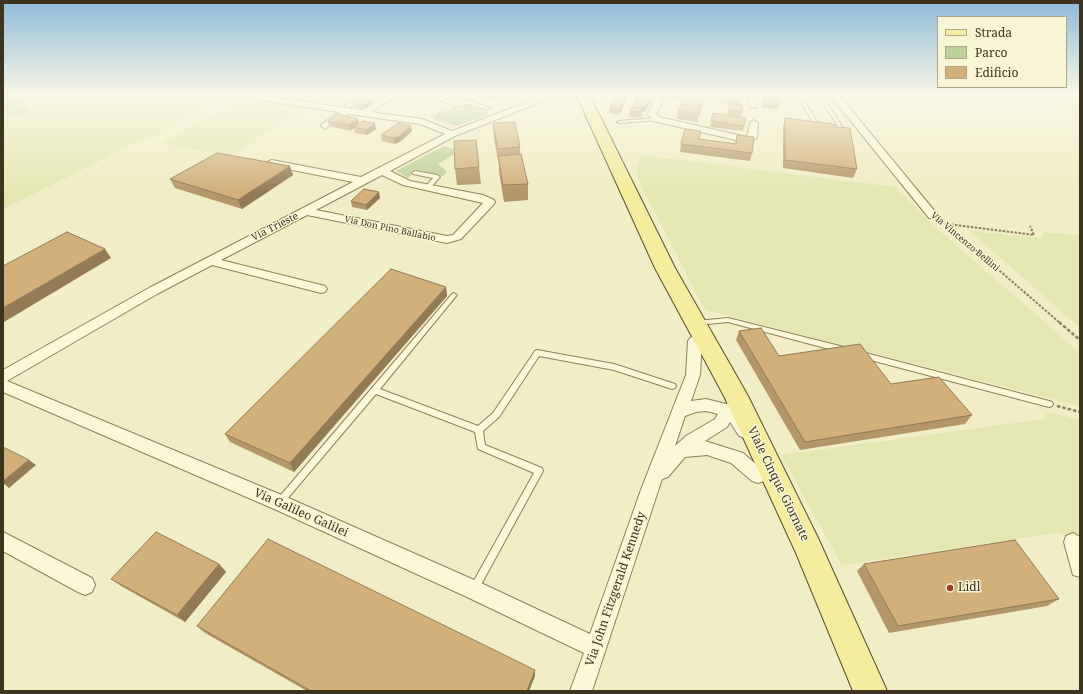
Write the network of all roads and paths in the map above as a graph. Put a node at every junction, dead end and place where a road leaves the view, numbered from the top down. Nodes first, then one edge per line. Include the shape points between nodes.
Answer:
1 (434, 126) edge
2 (471, 126) edge
3 (598, 126) edge
4 (688, 126) edge
5 (754, 126) edge
6 (822, 126) edge
7 (840, 126) edge
8 (859, 126) edge
9 (452, 134) junction
10 (265, 162) edge
11 (383, 171) junction
12 (415, 173) dead end
13 (364, 181) junction
14 (428, 187) junction
15 (306, 211) junction
16 (933, 216) joint
17 (946, 224) junction
18 (1030, 226) dead end
19 (210, 261) junction
20 (321, 289) dead end
21 (454, 295) dead end
22 (701, 337) junction
23 (1080, 340) edge
24 (3, 377) edge
25 (3, 386) edge
26 (672, 386) dead end
27 (375, 390) junction
28 (1049, 404) joint
29 (680, 412) junction
30 (1080, 412) edge
31 (729, 414) junction
32 (479, 430) junction
33 (681, 450) junction
34 (758, 476) junction
35 (652, 487) junction
36 (278, 502) junction
37 (3, 541) edge
38 (1072, 542) dead end
39 (808, 548) junction
40 (1080, 568) edge
41 (85, 585) dead end
42 (474, 590) junction
43 (596, 648) junction
44 (581, 691) edge
45 (869, 691) edge

1 - 9 street
2 - 9 street, Via Trieste
3 - 22 main road, Viale Cinque Giornate
4 - 5 street via 748,140 752,138
6 - 7 lane
8 - 16 street, Via Vincenzo Bellini
9 - 11 street, Via Trieste
10 - 13 street
11 - 13 street, Via Trieste
11 - 14 street, Via Don Pino Ballabio via 401,181
12 - 14 lane via 437,177
13 - 15 street, Via Trieste
14 - 15 street, Via Don Pino Ballabio via 483,198 490,202 457,237 447,240
15 - 19 street, Via Trieste
16 - 17 path, Via Vincenzo Bellini
17 - 18 path via 1034,235
17 - 23 path, Via Vincenzo Bellini
19 - 20 street
19 - 24 street, Via Trieste
21 - 27 lane
22 - 28 lane via 728,320
22 - 29 street, Via John Fitzgerald Kennedy via 693,375
22 - 31 main road, Viale Cinque Giornate
22 - 39 main road, Viale Cinque Giornate
25 - 36 street, Via Galileo Galilei
26 - 32 lane via 614,367 537,354 496,415
27 - 32 lane
27 - 36 lane
28 - 30 path
29 - 31 street via 694,406 706,406
29 - 35 street, Via John Fitzgerald Kennedy
31 - 33 street, Via John Fitzgerald Kennedy via 721,423
31 - 34 main road, Viale Cinque Giornate
31 - 39 street via 737,419 751,441 790,522
32 - 42 lane via 481,447 539,471
33 - 34 street via 707,448 721,452 737,458
33 - 35 street, Via John Fitzgerald Kennedy via 672,458
34 - 45 main road, Viale Cinque Giornate via 793,550
35 - 43 street, Via John Fitzgerald Kennedy
36 - 42 street, Via Galileo Galilei
37 - 41 street
38 - 40 street
39 - 45 main road, Viale Cinque Giornate
42 - 43 street, Via Galileo Galilei
43 - 44 street, Via John Fitzgerald Kennedy

